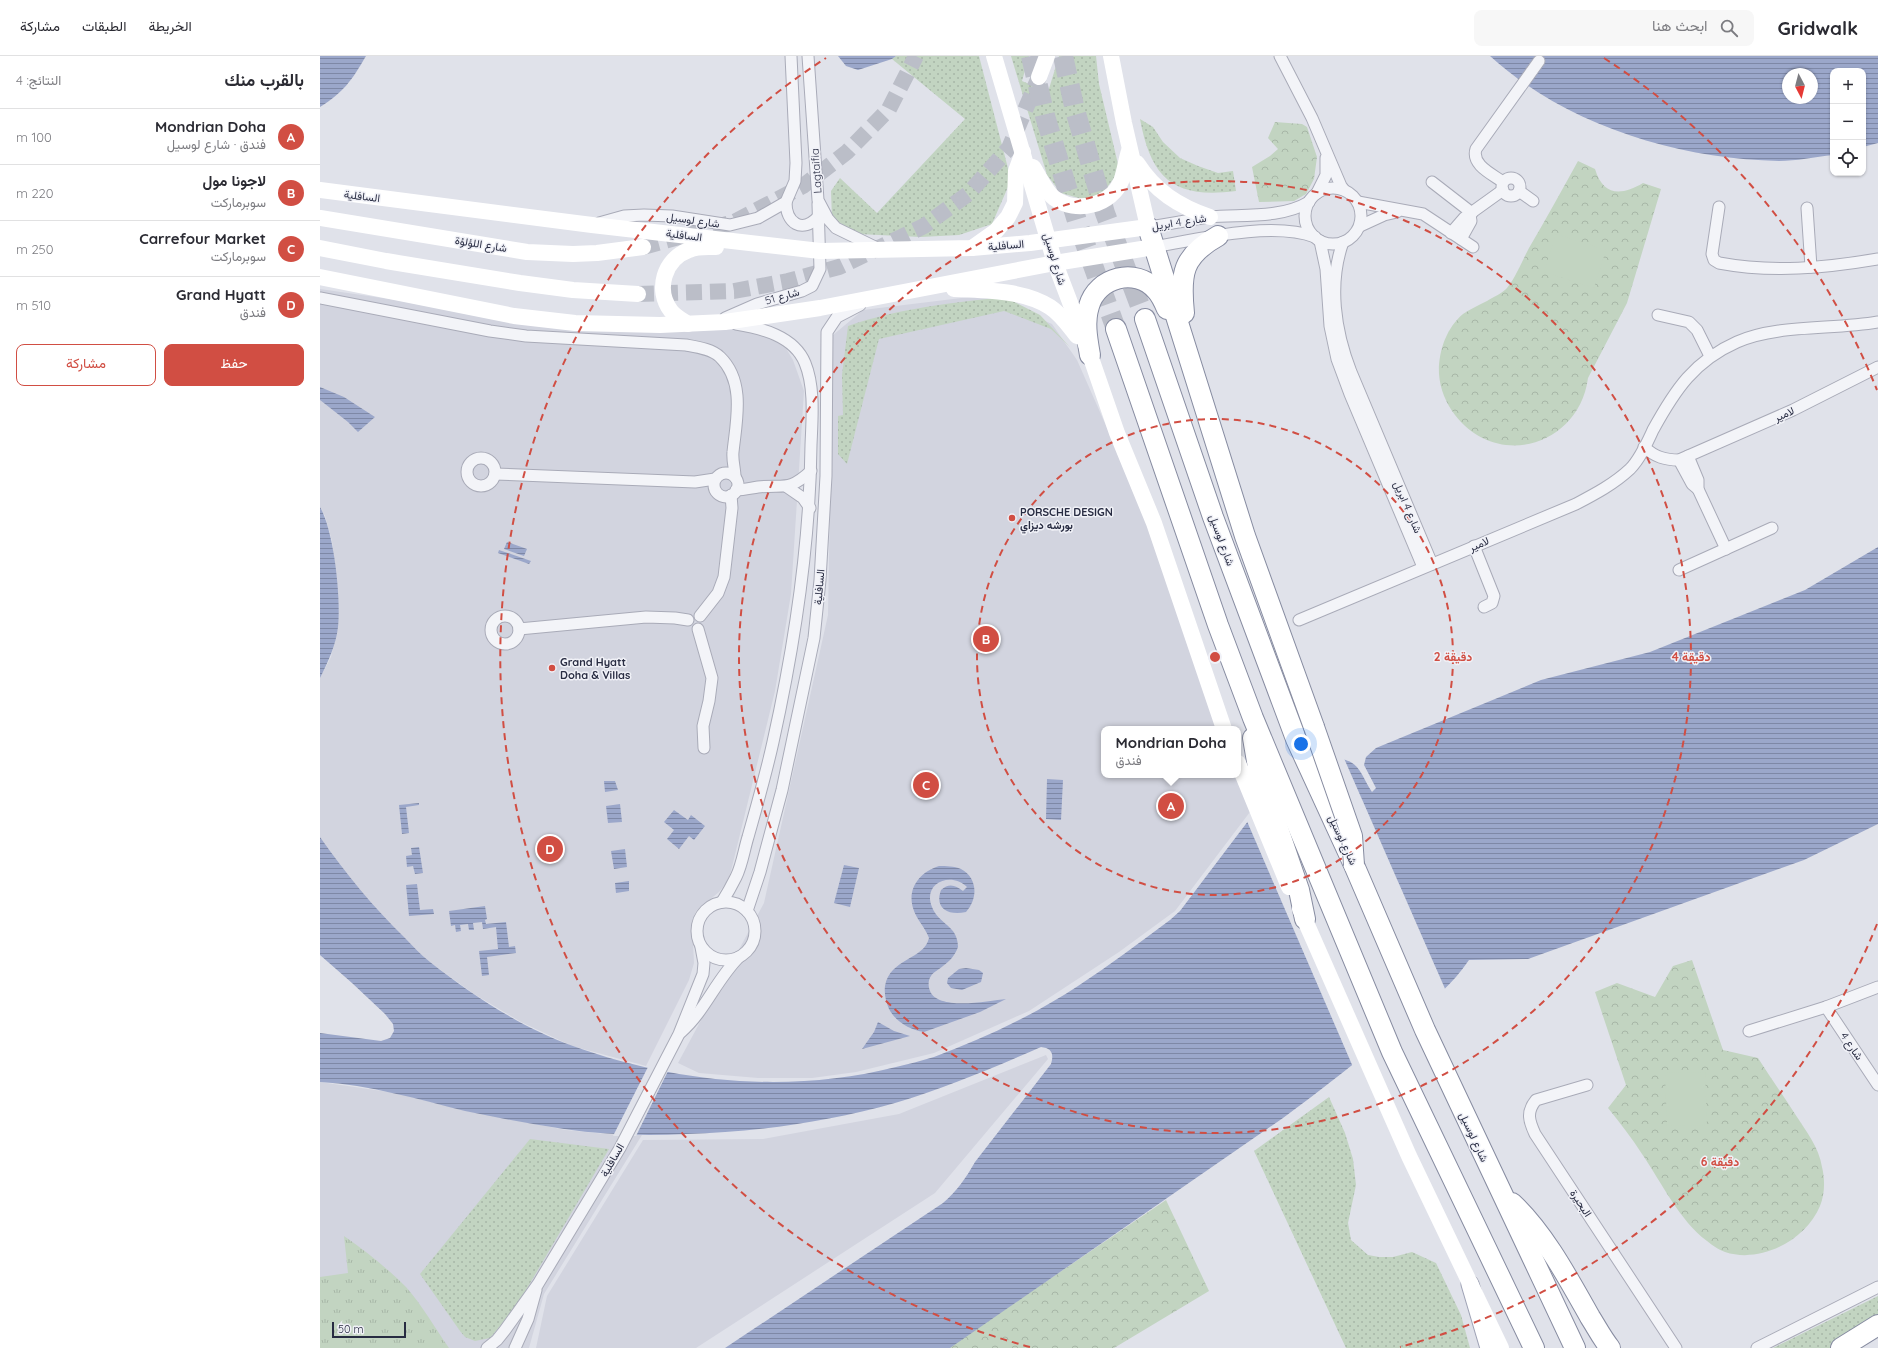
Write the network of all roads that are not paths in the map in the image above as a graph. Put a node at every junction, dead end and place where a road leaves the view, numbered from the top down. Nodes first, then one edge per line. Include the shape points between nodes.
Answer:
1 (791, 56) edge
2 (808, 56) edge
3 (994, 56) edge
4 (1047, 56) edge
5 (1111, 56) edge
6 (1280, 56) edge
7 (1539, 61) dead end
8 (1039, 76) tunnel mouth
9 (1130, 147) junction
10 (1324, 148) junction
11 (1023, 152) junction
12 (1432, 182) dead end
13 (1503, 186) junction
14 (320, 190) edge
15 (1344, 190) junction
16 (1317, 193) junction
17 (818, 200) junction
18 (1533, 201) dead end
19 (786, 202) junction
20 (1309, 202) junction
21 (1358, 202) junction
22 (1719, 207) dead end
23 (1807, 208) dead end
24 (1279, 212) junction
25 (1410, 212) junction
26 (1471, 214) junction
27 (818, 217) junction
28 (1210, 217) junction
29 (320, 218) edge
30 (592, 225) junction
31 (1360, 226) junction
32 (1148, 227) junction
33 (1281, 231) junction
34 (1218, 236) junction
35 (1456, 236) junction
36 (1318, 239) junction
37 (1049, 241) junction
38 (1343, 242) junction
39 (766, 246) junction
40 (643, 247) tunnel mouth
41 (1154, 247) junction
42 (1473, 247) dead end
43 (320, 248) edge
44 (972, 248) junction
45 (882, 251) junction
46 (820, 252) junction
47 (320, 258) edge
48 (1878, 259) edge
49 (386, 261) junction
50 (1055, 263) junction
51 (1811, 267) junction
52 (320, 277) edge
53 (929, 288) junction
54 (638, 294) tunnel mouth
55 (891, 294) junction
56 (320, 298) edge
57 (1332, 314) junction
58 (1658, 315) dead end
59 (1144, 319) tunnel mouth
60 (720, 322) junction
61 (1878, 322) edge
62 (688, 324) junction
63 (1116, 329) tunnel mouth
64 (1090, 355) junction
65 (1710, 356) junction
66 (1188, 358) junction
67 (1878, 367) edge
68 (1644, 447) junction
69 (1684, 458) junction
70 (811, 471) junction
71 (495, 474) dead end
72 (727, 485) junction
73 (787, 487) junction
74 (810, 508) junction
75 (1772, 528) dead end
76 (1474, 546) junction
77 (1726, 549) junction
78 (1428, 566) junction
79 (1679, 570) dead end
80 (1484, 607) dead end
81 (700, 616) junction
82 (688, 620) junction
83 (1299, 620) dead end
84 (519, 629) dead end
85 (698, 629) junction
86 (788, 668) junction
87 (807, 672) junction
88 (1223, 726) edge
89 (704, 748) dead end
90 (1241, 764) edge
91 (1258, 772) junction
92 (1354, 865) junction
93 (722, 902) junction
94 (747, 911) junction
95 (1305, 919) joint
96 (701, 947) junction
97 (739, 956) junction
98 (1878, 987) edge
99 (1826, 1007) junction
100 (1749, 1031) dead end
101 (679, 1034) junction
102 (1587, 1085) dead end
103 (1878, 1085) edge
104 (1499, 1190) junction
105 (538, 1284) junction
106 (1470, 1284) junction
107 (1878, 1287) edge
108 (1878, 1325) edge
109 (1878, 1342) edge
110 (487, 1348) edge
111 (515, 1348) edge
112 (1489, 1348) edge
113 (1501, 1348) edge
114 (1534, 1348) edge
115 (1575, 1348) edge
116 (1610, 1348) edge
117 (1676, 1348) edge
118 (1757, 1348) edge
119 (1841, 1348) edge
120 (1868, 1348) edge

1 - 19 street via 796,163 795,181
2 - 17 street, Lagtaifia
3 - 11 street, شارع لوسيل
4 - 8 street
5 - 9 street
6 - 10 street via 1304,101
7 - 13 street via 1476,149 1477,162
9 - 11 street via 1122,180 1101,202 1087,206 1064,202 1053,197
9 - 28 street via 1142,172 1156,188 1182,206
9 - 32 street
10 - 15 street
10 - 16 street via 1326,174
11 - 37 street, شارع لوسيل
11 - 44 street via 1016,171 1014,203 1008,217 996,231
12 - 26 street
13 - 18 street via 1511,195 1519,191
13 - 26 street
14 - 30 street, السافلية
15 - 16 street via 1330,188
15 - 21 street
16 - 20 street
17 - 27 street, شارع 51
17 - 45 street, Lagtaifia via 836,228
19 - 27 street via 787,216 792,222 806,225
19 - 30 street, شارع لوسيل via 758,218 730,224 644,215 624,216
20 - 24 street, شارع 4 ابريل
20 - 36 street via 1305,218 1309,229
21 - 25 street
21 - 31 street via 1362,218
22 - 51 street via 1712,254 1716,262 1732,266 1775,269
23 - 51 street
24 - 28 street, شارع 4 ابريل
24 - 33 street
25 - 31 street via 1388,214
25 - 35 street via 1422,214
26 - 35 street via 1471,221
27 - 46 street, شارع 51
28 - 32 street, شارع 4 ابريل
29 - 40 street, شارع اللؤلؤة via 527,252 573,254
30 - 39 street, السافلية
31 - 38 street via 1353,236
32 - 37 street, شارع 4 ابريل
32 - 41 highway
33 - 34 street, شارع 4 ابريل
33 - 36 street, شارع 4 ابريل via 1299,232
34 - 41 street, شارع 4 ابريل
34 - 66 highway via 1196,250 1184,272 1182,294
35 - 42 street
36 - 38 street via 1331,244
36 - 57 street, شارع 4 ابريل via 1325,264
37 - 44 street, السافلية
37 - 50 street, شارع لوسيل
38 - 57 street, شارع 4 ابريل via 1335,274
39 - 46 street, السافلية
39 - 62 street via 700,247 690,249 672,261 665,276 663,292 671,311
41 - 50 street, شارع 4 ابريل
41 - 66 highway
43 - 49 street
44 - 45 street, السافلية
45 - 46 street, السافلية
46 - 60 street, شارع 51 via 820,269 812,286 757,304
47 - 49 street via 358,262
48 - 51 street
49 - 54 street via 573,290
50 - 53 street, السافلية
50 - 64 street, شارع لوسيل
52 - 62 street, السافلية via 481,311 529,318 624,325
53 - 55 street, السافلية
53 - 64 street via 1005,291 1037,301 1050,307 1066,322
55 - 60 street, السافلية via 820,308
55 - 87 street, السافلية via 850,309 837,317 827,332 827,446 820,580 814,638
56 - 72 street via 526,336 686,345 704,349 720,357 732,373 736,386 738,420
57 - 78 street, شارع 4 ابريل via 1380,453
58 - 65 street via 1689,322 1697,330
59 - 92 highway, شارع لوسيل via 1213,517 1296,739
60 - 62 street, السافلية
60 - 70 street, السافلية via 759,328 775,334 791,345 805,362 812,412
61 - 65 street, لامير via 1763,334 1738,341
63 - 91 highway via 1218,625 1253,718
64 - 66 highway via 1086,330 1089,304 1104,284 1126,277 1147,283 1156,290 1163,300
64 - 88 street, شارع لوسيل via 1117,433 1154,523
65 - 68 street, لامير via 1680,385
66 - 92 highway, bridge via 1245,536 1352,836
67 - 69 street, لامير via 1793,410
68 - 69 street via 1657,456 1672,460
68 - 76 street, لامير via 1631,468 1600,491 1576,504
69 - 77 street via 1692,484 1698,488
70 - 73 street
70 - 74 street, السافلية
71 - 72 street via 694,482 704,488
72 - 73 street
72 - 81 street via 725,510 730,520 730,536 724,577 718,593
73 - 74 street via 803,498
74 - 86 street, السافلية via 804,567
75 - 77 street
76 - 78 street, لامير
76 - 80 street via 1494,596 1492,603
77 - 79 street
78 - 83 street, لامير
81 - 82 street via 692,616
81 - 85 street via 702,624
82 - 84 street via 646,617
82 - 85 street via 690,627
85 - 89 street via 712,678 703,726
86 - 87 street
86 - 93 street, السافلية via 762,790 736,876
87 - 94 street, السافلية via 782,790
90 - 91 street
91 - 95 highway via 1299,890
91 - 114 highway
92 - 104 highway, شارع لوسيل via 1425,1030
93 - 94 street via 736,903
93 - 96 street via 708,907 699,919 697,933
94 - 97 street via 754,923 754,939
95 - 106 street via 1415,1169
96 - 97 street via 723,960
96 - 101 street, السافلية via 703,974
97 - 101 street, السافلية via 728,968 692,1023
98 - 99 street
99 - 100 street
99 - 103 street, شارع 4
101 - 105 street, السافلية via 620,1148
102 - 117 street, البحيرة via 1536,1100 1531,1107 1529,1122
104 - 115 highway, شارع لوسيل
104 - 116 highway via 1539,1232
105 - 110 street, السافلية via 505,1330
105 - 111 street, السافلية via 528,1319
106 - 112 main road
106 - 113 street
107 - 118 street
108 - 119 highway
109 - 120 highway

